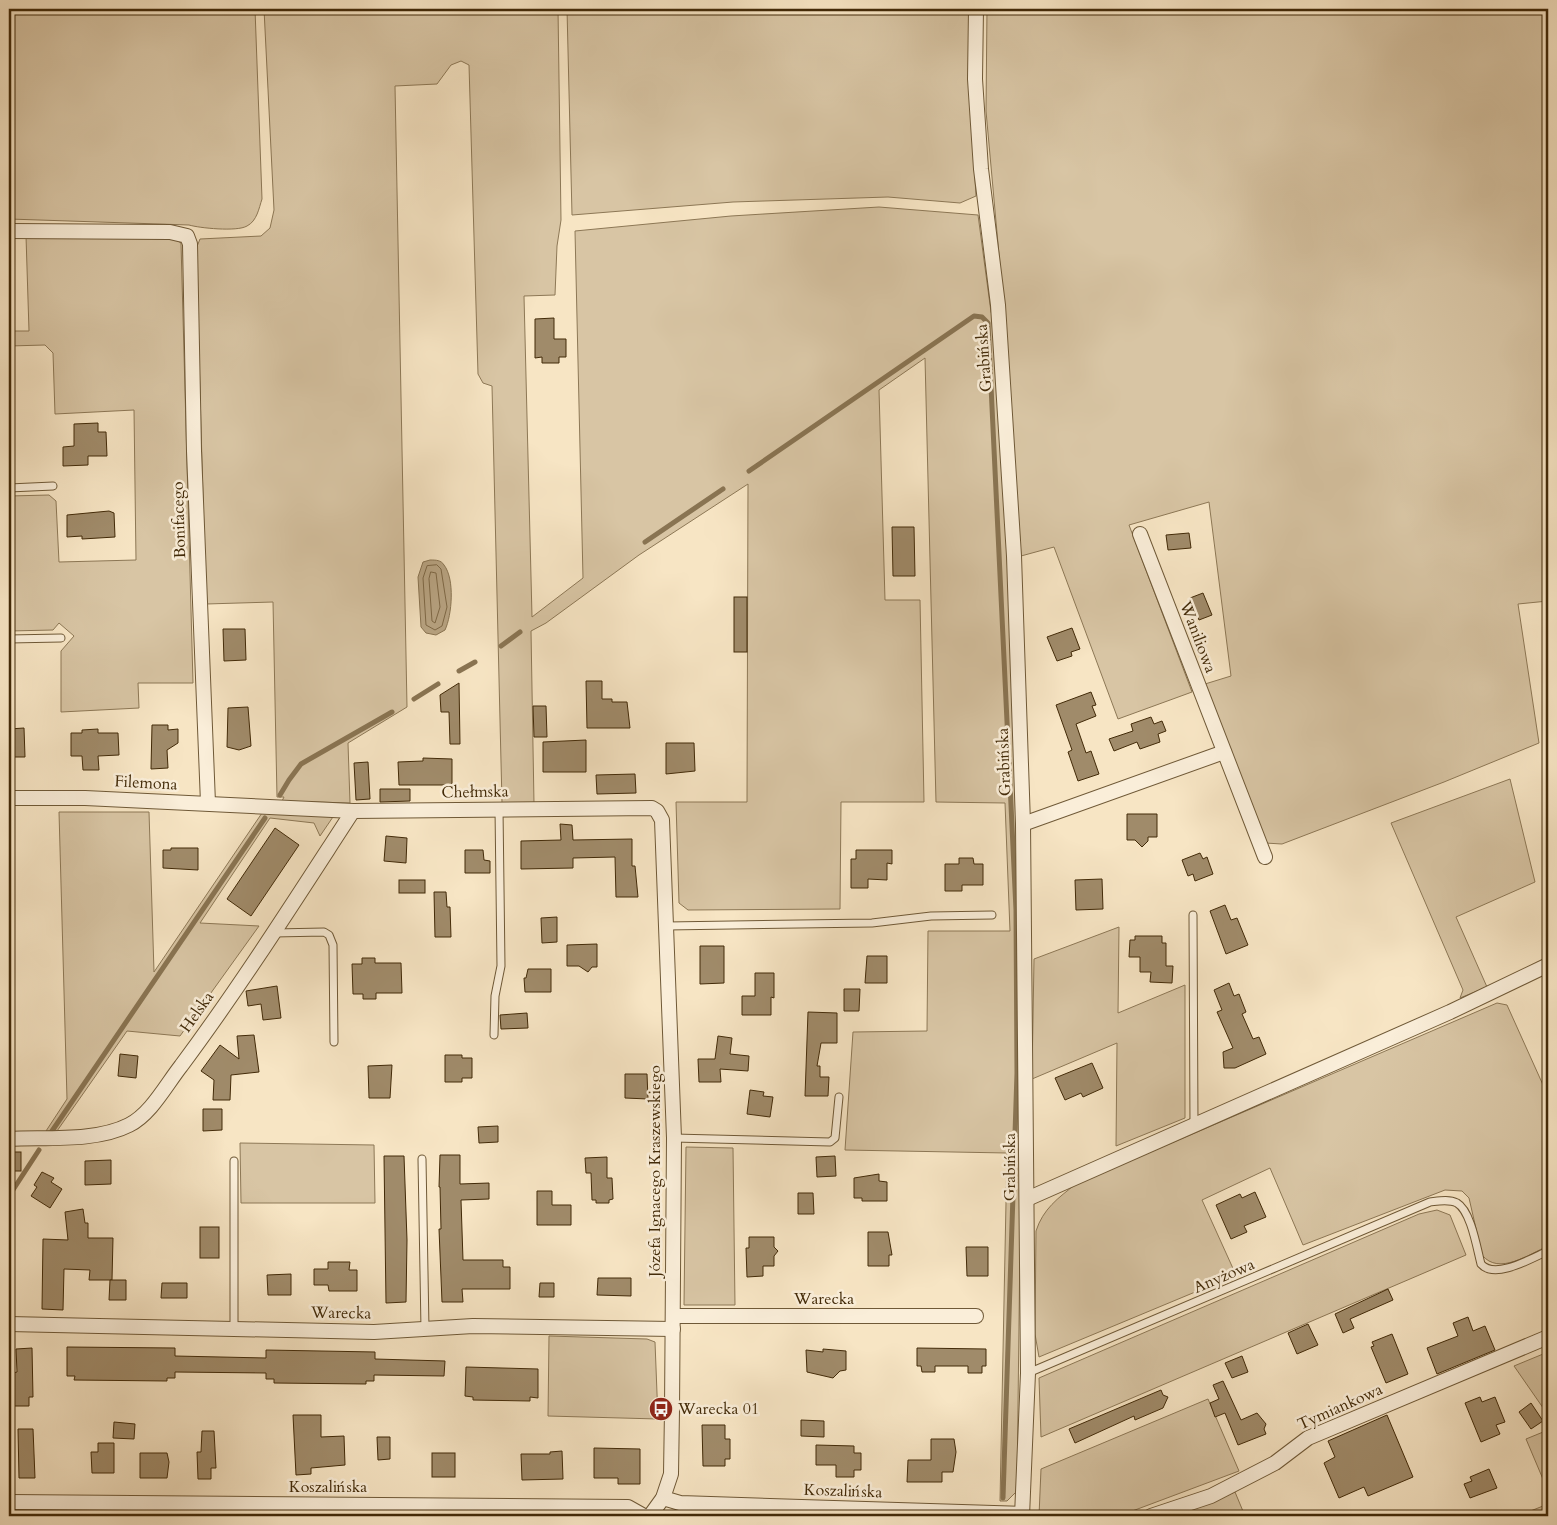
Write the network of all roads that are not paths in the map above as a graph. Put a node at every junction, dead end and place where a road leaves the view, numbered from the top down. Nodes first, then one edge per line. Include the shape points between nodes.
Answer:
1 (976, 9) edge
2 (9, 231) edge
3 (53, 486) dead end
4 (9, 488) edge
5 (1140, 534) dead end
6 (62, 638) dead end
7 (9, 639) edge
8 (1224, 752) junction
9 (9, 798) edge
10 (208, 804) junction
11 (282, 806) joint
12 (498, 809) junction
13 (353, 811) junction
14 (662, 820) joint
15 (1023, 824) junction
16 (1265, 858) dead end
17 (1194, 915) dead end
18 (992, 916) dead end
19 (667, 926) junction
20 (273, 933) junction
21 (1548, 966) edge
22 (494, 1035) dead end
23 (334, 1042) dead end
24 (839, 1097) dead end
25 (1194, 1125) junction
26 (674, 1138) junction
27 (9, 1139) edge
28 (422, 1159) dead end
29 (234, 1161) dead end
30 (1027, 1200) junction
31 (1548, 1251) edge
32 (976, 1316) dead end
33 (673, 1322) junction
34 (9, 1324) edge
35 (234, 1328) junction
36 (425, 1329) junction
37 (1548, 1337) edge
38 (1028, 1373) junction
39 (663, 1498) junction
40 (9, 1502) edge
41 (1022, 1515) edge
42 (644, 1516) edge
43 (650, 1516) edge
44 (1151, 1516) edge

1 - 15 street, Grabińska via 975,79 979,142 998,305 1013,547
2 - 10 street, Bonifacego via 170,232 187,236 192,253 194,451
3 - 4 lane
5 - 8 street, Waniliowa
6 - 7 lane
8 - 15 street
8 - 16 street, Waniliowa
9 - 10 street, Filemona
10 - 11 street, Filemona
11 - 13 street, Chełmska
12 - 13 street, Chełmska
12 - 14 street, Chełmska via 652,808
12 - 22 lane via 501,966 495,996
13 - 20 street, Helska
14 - 19 street, Józefa Ignacego Kraszewskiego
15 - 30 street, Grabińska
17 - 25 lane
18 - 19 lane
19 - 26 street, Józefa Ignacego Kraszewskiego
20 - 23 lane via 324,932 331,939
20 - 27 street, Helska via 195,1047 145,1112 129,1125 92,1136
21 - 25 street
24 - 26 lane via 835,1138 830,1142
25 - 30 street
26 - 33 street, Józefa Ignacego Kraszewskiego
28 - 36 lane
29 - 35 lane
30 - 38 street, Grabińska
31 - 38 lane, Anyżowa via 1498,1271 1485,1268 1481,1264 1466,1212 1452,1201 1430,1202
32 - 33 street, Warecka
33 - 36 street, Warecka
33 - 39 street, Józefa Ignacego Kraszewskiego via 671,1474
34 - 35 street, Warecka
35 - 36 street, Warecka via 374,1332
37 - 44 street, Tymiankowa via 1308,1438 1275,1463 1211,1496
38 - 41 street, Grabińska
39 - 41 street, Koszalińska via 680,1503
39 - 43 street, Józefa Ignacego Kraszewskiego
40 - 42 street, Koszalińska via 628,1507

